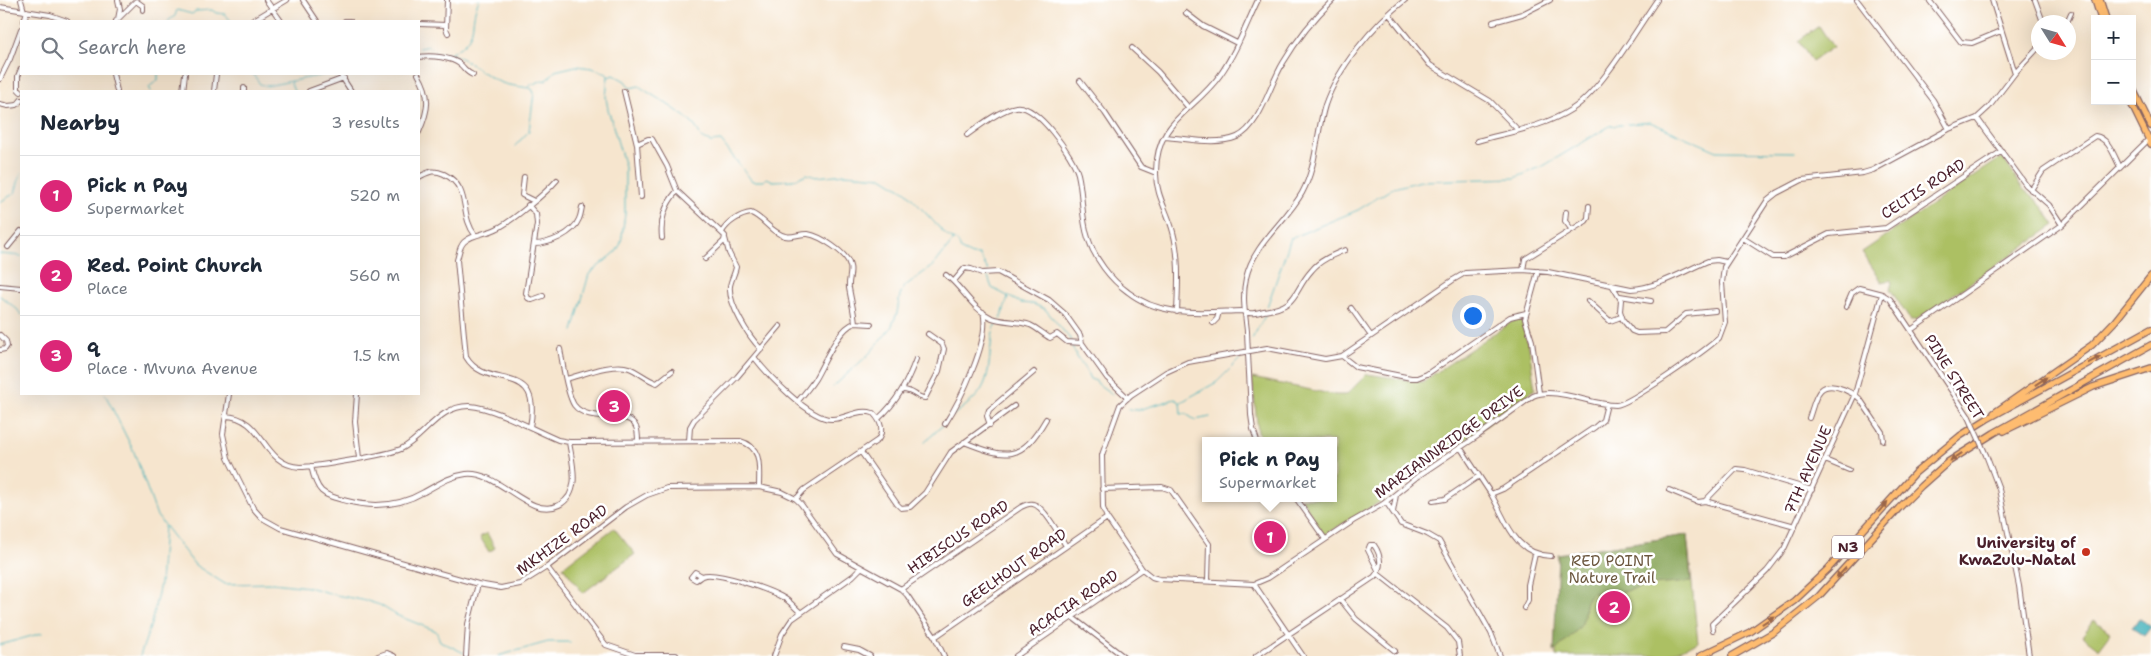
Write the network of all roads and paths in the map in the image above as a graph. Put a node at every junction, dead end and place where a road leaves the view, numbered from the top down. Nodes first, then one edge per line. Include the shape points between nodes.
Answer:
1 (21, 0) edge
2 (118, 0) edge
3 (266, 0) edge
4 (287, 0) edge
5 (303, 0) edge
6 (447, 0) edge
7 (1258, 0) edge
8 (1333, 0) edge
9 (1405, 0) edge
10 (1550, 0) edge
11 (1657, 0) edge
12 (1857, 0) edge
13 (1929, 0) edge
14 (1992, 0) edge
15 (2035, 0) edge
16 (2095, 0) edge
17 (2100, 0) edge
18 (136, 1) edge
19 (0, 6) edge
20 (143, 10) dead end
21 (272, 10) junction
22 (26, 11) junction
23 (1186, 13) dead end
24 (1389, 14) junction
25 (2040, 15) edge
26 (2100, 15) edge
27 (2105, 15) edge
28 (24, 20) edge
29 (64, 20) edge
30 (117, 20) edge
31 (254, 20) edge
32 (280, 20) edge
33 (316, 20) edge
34 (1493, 22) dead end
35 (420, 24) edge
36 (446, 25) junction
37 (2001, 31) junction
38 (448, 33) dead end
39 (20, 34) edge
40 (1237, 43) junction
41 (1132, 48) dead end
42 (2031, 55) edge
43 (420, 57) edge
44 (20, 72) edge
45 (2014, 73) junction
46 (113, 75) edge
47 (185, 75) edge
48 (216, 75) edge
49 (341, 75) edge
50 (418, 75) edge
51 (473, 75) dead end
52 (344, 78) junction
53 (0, 79) edge
54 (1080, 81) dead end
55 (117, 90) edge
56 (183, 90) edge
57 (214, 90) edge
58 (312, 90) edge
59 (350, 90) edge
60 (20, 91) edge
61 (624, 91) dead end
62 (2136, 95) edge
63 (20, 101) edge
64 (0, 104) edge
65 (2132, 105) edge
66 (1188, 107) junction
67 (1977, 118) junction
68 (2151, 126) edge
69 (420, 129) edge
70 (1949, 129) junction
71 (1518, 130) junction
72 (967, 135) dead end
73 (1164, 137) junction
74 (2150, 140) edge
75 (1477, 141) dead end
76 (637, 144) junction
77 (2002, 151) junction
78 (2120, 167) junction
79 (1156, 173) junction
80 (420, 176) edge
81 (524, 176) dead end
82 (557, 180) dead end
83 (2031, 190) junction
84 (677, 191) junction
85 (641, 197) dead end
86 (534, 201) junction
87 (528, 205) junction
88 (1588, 206) dead end
89 (582, 207) dead end
90 (1566, 212) dead end
91 (2062, 225) junction
92 (1572, 230) junction
93 (19, 231) edge
94 (722, 232) junction
95 (475, 235) junction
96 (662, 238) dead end
97 (725, 238) junction
98 (1743, 238) junction
99 (534, 244) junction
100 (8, 247) dead end
101 (1345, 250) dead end
102 (705, 259) dead end
103 (1726, 262) junction
104 (1523, 270) junction
105 (1538, 271) junction
106 (946, 275) dead end
107 (2151, 276) edge
108 (954, 281) junction
109 (1612, 285) junction
110 (0, 286) edge
111 (20, 288) edge
112 (1882, 294) junction
113 (543, 296) dead end
114 (1620, 296) junction
115 (1651, 301) dead end
116 (1588, 302) dead end
117 (1892, 302) junction
118 (1880, 304) junction
119 (1846, 307) dead end
120 (1351, 308) dead end
121 (984, 312) junction
122 (1177, 312) junction
123 (1219, 312) junction
124 (1245, 312) junction
125 (1715, 312) dead end
126 (1526, 313) junction
127 (1621, 317) junction
128 (855, 322) junction
129 (1213, 323) dead end
130 (871, 324) dead end
131 (780, 326) dead end
132 (1911, 330) junction
133 (2151, 330) edge
134 (928, 334) dead end
135 (0, 335) edge
136 (1371, 336) junction
137 (1080, 342) junction
138 (2151, 345) edge
139 (560, 349) dead end
140 (761, 349) junction
141 (0, 350) edge
142 (1248, 351) junction
143 (1342, 356) junction
144 (754, 358) junction
145 (916, 360) dead end
146 (2151, 368) edge
147 (672, 371) dead end
148 (1034, 372) dead end
149 (566, 379) junction
150 (903, 390) junction
151 (1539, 393) junction
152 (1855, 394) junction
153 (230, 395) edge
154 (358, 395) edge
155 (1128, 398) junction
156 (798, 401) junction
157 (1606, 404) junction
158 (1014, 406) dead end
159 (225, 416) junction
160 (1809, 418) dead end
161 (878, 419) junction
162 (1987, 419) junction
163 (1046, 420) dead end
164 (944, 424) dead end
165 (990, 425) junction
166 (530, 427) junction
167 (1994, 433) junction
168 (1256, 437) edge
169 (1883, 440) dead end
170 (689, 441) junction
171 (570, 442) junction
172 (638, 442) junction
173 (964, 442) junction
174 (1460, 447) junction
175 (862, 452) junction
176 (359, 458) junction
177 (1825, 460) junction
178 (311, 466) junction
179 (1849, 470) dead end
180 (1479, 476) junction
181 (759, 487) junction
182 (1102, 489) junction
183 (1669, 490) dead end
184 (1812, 490) junction
185 (1397, 493) junction
186 (1492, 494) junction
187 (796, 499) junction
188 (1433, 501) dead end
189 (1705, 501) junction
190 (1299, 502) edge
191 (1386, 502) junction
192 (1393, 512) junction
193 (1107, 518) junction
194 (1795, 526) junction
195 (1325, 539) junction
196 (1066, 546) junction
197 (1535, 554) junction
198 (1551, 556) dead end
199 (1139, 564) junction
200 (547, 567) junction
201 (861, 568) junction
202 (1142, 569) junction
203 (1377, 572) junction
204 (1136, 574) junction
205 (702, 576) dead end
206 (1208, 582) junction
207 (478, 584) junction
208 (1254, 584) junction
209 (901, 589) junction
210 (1340, 599) junction
211 (1524, 608) dead end
212 (800, 612) junction
213 (1072, 617) junction
214 (1713, 630) dead end
215 (1288, 634) junction
216 (935, 637) junction
217 (844, 647) dead end
218 (1395, 651) dead end
219 (627, 654) edge
220 (676, 654) dead end
221 (378, 656) edge
222 (394, 656) edge
223 (466, 656) edge
224 (774, 656) edge
225 (870, 656) edge
226 (944, 656) edge
227 (1016, 656) edge
228 (1123, 656) edge
229 (1256, 656) edge
230 (1303, 656) edge
231 (1460, 656) edge
232 (1500, 656) edge
233 (1700, 656) edge
234 (1732, 656) edge
235 (2029, 656) edge

1 - 22 street
2 - 30 street
3 - 21 street
4 - 21 street
5 - 33 street
6 - 36 street
7 - 40 street
8 - 73 street via 1300,38 1245,132 1220,141
9 - 24 street
10 - 34 street via 1522,14
11 - 71 street via 1598,85 1581,102 1554,118
12 - 70 street via 1933,100
13 - 37 street via 1964,43
14 - 37 street
15 - 25 street
16 - 26 highway
17 - 27 highway
18 - 20 street via 144,6
18 - 30 street
19 - 22 street
21 - 31 street
21 - 32 street
22 - 28 street
22 - 29 street
23 - 40 street via 1203,26
24 - 71 street via 1430,65 1490,101
24 - 124 street via 1348,62 1328,99 1306,186 1260,246 1251,263 1244,292
35 - 36 street
36 - 38 street
37 - 45 street
39 - 53 street
40 - 66 street via 1216,80
41 - 66 street
42 - 45 street, MARIANNRIDGE DRIVE
43 - 51 street via 434,56 454,61
44 - 60 street via 17,82
45 - 67 street, MARIANNRIDGE DRIVE via 1989,108
46 - 55 street
47 - 56 street
48 - 57 street
49 - 52 street
50 - 69 street via 428,95
52 - 58 street
52 - 59 street
54 - 79 street via 1141,167
61 - 76 street
62 - 68 highway
63 - 64 street via 17,105
65 - 74 highway
66 - 73 street
67 - 70 street, MARIANNRIDGE DRIVE
67 - 77 street
70 - 98 street, MARIANNRIDGE DRIVE via 1873,170 1796,183 1770,198
71 - 75 street
72 - 122 street via 1007,110 1022,107 1034,114 1049,128 1074,164 1088,239 1107,272 1138,299
73 - 79 street
74 - 78 street
76 - 84 street via 652,140
76 - 85 street
77 - 83 street
77 - 98 street, CELTIS ROAD via 1886,228 1829,234 1784,257 1772,257
78 - 83 street via 2106,142 2095,136 2043,171
78 - 91 street
79 - 122 street via 1175,240
80 - 95 street via 436,170 459,185 468,224
81 - 86 street via 522,195
82 - 86 street
83 - 91 street via 2049,205
84 - 94 street
84 - 96 street via 663,214
86 - 87 street
87 - 95 street via 499,228
87 - 99 street via 537,218
88 - 92 street via 1587,220
89 - 99 street via 578,222 568,232
90 - 92 street via 1565,221
91 - 132 street
92 - 104 street via 1525,259
93 - 100 street
94 - 97 street
94 - 128 street via 738,218 750,213 780,234 808,234 841,251 850,266 848,283
95 - 166 street via 462,245 458,260 464,352 476,369 514,380 522,386 532,403
97 - 102 street
97 - 140 street via 736,269 730,285 732,296 746,331
98 - 103 street, MARIANNRIDGE DRIVE
99 - 113 street via 526,293 532,300
101 - 124 street via 1311,270 1286,305 1274,310
103 - 109 street via 1708,261 1640,288
103 - 157 street, MARIANNRIDGE DRIVE via 1722,282 1725,322 1720,338 1626,403
104 - 105 street
104 - 136 street via 1458,276
105 - 109 street
105 - 126 street
106 - 108 street
162 -> 107 highway via 2092,345
108 - 121 street
108 - 137 street via 965,268 982,273 998,272 1056,305 1080,336
109 - 114 street
110 - 111 street
112 - 117 street, PINE STREET
112 - 118 street, 7TH AVENUE
112 - 119 street via 1857,288 1849,296
114 - 115 street
114 - 127 street
116 - 127 street via 1610,321
117 - 118 street
117 - 132 street, PINE STREET
118 - 152 street, 7TH AVENUE
120 - 136 street
121 - 137 street via 993,318 1032,326 1050,338 1057,334 1067,342
121 - 164 street via 986,326 979,351 962,396
122 - 123 street
123 - 124 street
123 - 129 street
124 - 142 street
125 - 127 street via 1686,314 1670,329 1660,332 1637,333
126 - 143 street via 1510,317 1428,374 1417,378 1356,366
126 - 151 street
128 - 130 street
128 - 156 street via 842,333
131 - 140 street
132 - 235 street, PINE STREET, bridge via 1969,417 1999,489 2019,586
162 -> 133 highway, N3
134 - 150 street via 944,349 939,371 925,398
135 - 141 street via 7,345 6,349
136 - 143 street
137 - 155 street
138 - 167 highway, N3
139 - 149 street
140 - 144 street
142 - 143 street via 1273,348 1325,359
142 - 155 street via 1180,364
142 - 168 street via 1251,415
144 - 156 street via 772,380
144 - 170 street via 694,420
145 - 150 street
146 - 167 highway via 2093,387
147 - 149 street via 656,383 621,366
148 - 165 street via 990,410 987,416
149 - 172 street via 578,409 592,416 629,419 636,426
150 - 161 street
151 - 157 street, MARIANNRIDGE DRIVE
151 - 174 street, MARIANNRIDGE DRIVE
152 - 160 street via 1827,385 1816,398
152 - 169 street via 1882,432
152 - 177 street, 7TH AVENUE
153 - 159 street, MKHIZE ROAD
154 - 176 street via 356,429
155 - 182 street via 1118,410 1104,448
156 - 161 street via 826,419 867,412 874,413
157 - 186 street via 1603,420 1595,427
158 - 165 street
159 - 178 street via 248,422 272,453 285,463
159 - 207 street, MKHIZE ROAD via 223,440 228,458 250,502 262,518 280,528
161 - 175 street via 882,430 880,437
233 -> 162 highway, N3 via 1750,632 1794,601 1828,569 1915,473
163 - 173 street via 1016,454 983,450
165 - 173 street
166 - 171 street
166 - 176 street via 482,408 459,407 441,415 400,449
167 -> 234 highway, N3 via 1948,462 1920,486 1806,608 1774,632
170 - 172 street
170 - 181 street via 748,443 759,458
171 - 172 street
171 - 178 street via 573,489 564,502 548,508 536,506 493,481 472,474 450,478 404,502 380,506 360,504 324,495 317,486
173 - 175 street via 948,456 920,499 903,509
174 - 180 street
174 - 185 street, MARIANNRIDGE DRIVE
175 - 187 street via 804,490
176 - 178 street
177 - 179 street
177 - 184 street, 7TH AVENUE
180 - 186 street
180 - 188 street via 1445,499
181 - 187 street, MKHIZE ROAD
181 - 200 street, MKHIZE ROAD via 683,487 656,491 626,507
182 - 193 street
182 - 206 street via 1162,486 1171,490 1209,544
183 - 189 street via 1698,502
184 - 189 street via 1736,469
184 - 194 street, 7TH AVENUE
185 - 191 street, MARIANNRIDGE DRIVE
185 - 192 street
186 - 197 street via 1518,542
187 - 201 street via 832,549
189 - 194 street
190 - 195 street
191 - 192 street
191 - 195 street, MARIANNRIDGE DRIVE
192 - 232 street via 1405,527 1439,541 1491,633
193 - 196 street, GEELHOUT ROAD
193 - 199 street
194 - 214 street, 7TH AVENUE via 1778,558 1718,617 1712,624
195 - 208 street, MARIANNRIDGE DRIVE
196 - 209 street, HIBISCUS ROAD via 1042,510 1030,504
196 - 216 street, GEELHOUT ROAD
197 - 198 street
197 - 211 street
199 - 202 street
199 - 204 street
200 - 207 street, MKHIZE ROAD via 510,588
200 - 219 street via 603,643
201 - 209 street
201 - 212 street
202 - 204 street, ACACIA ROAD
202 - 206 street via 1159,579
203 - 203 street via 1368,550 1370,545 1374,545 1380,556
203 - 210 street
203 - 231 street via 1448,628 1458,642
204 - 213 street, ACACIA ROAD
205 - 212 street via 727,577 779,595
206 - 208 street
207 - 223 street via 468,624
208 - 215 street
209 - 216 street
210 - 215 street
210 - 218 street via 1356,619
212 - 224 street via 787,625
213 - 227 street, ACACIA ROAD
213 - 228 street
215 - 229 street
215 - 230 street
216 - 226 street
217 - 225 street
219 - 220 street
221 - 222 street via 386,653

